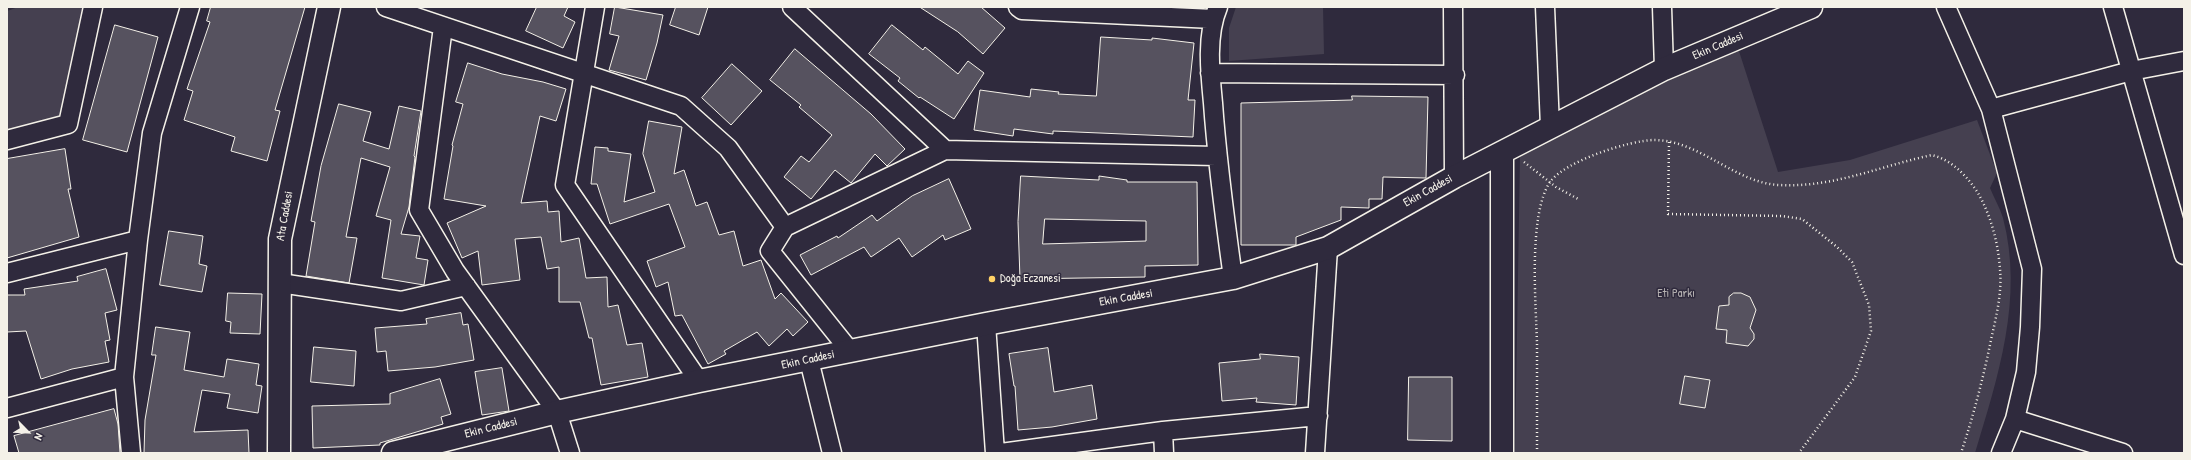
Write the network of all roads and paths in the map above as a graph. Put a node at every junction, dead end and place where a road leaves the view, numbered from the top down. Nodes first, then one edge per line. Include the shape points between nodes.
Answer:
1 (94, 7) edge
2 (190, 7) edge
3 (329, 7) edge
4 (386, 7) edge
5 (595, 7) edge
6 (792, 7) edge
7 (1453, 7) edge
8 (1545, 7) edge
9 (1662, 7) edge
10 (1946, 7) edge
11 (2113, 7) edge
12 (1021, 8) edge
13 (1806, 8) edge
14 (1215, 13) edge
15 (443, 27) junction
16 (2184, 61) edge
17 (1664, 68) junction
18 (2131, 71) junction
19 (1210, 73) junction
20 (584, 75) junction
21 (1455, 75) junction
22 (1991, 109) junction
23 (1550, 128) junction
24 (7, 140) edge
25 (1668, 142) junction
26 (944, 150) junction
27 (1505, 151) junction
28 (1216, 156) junction
29 (1454, 177) junction
30 (1550, 182) junction
31 (1580, 200) dead end
32 (785, 227) junction
33 (138, 240) junction
34 (1328, 248) junction
35 (2184, 255) edge
36 (7, 274) edge
37 (1233, 278) junction
38 (280, 283) junction
39 (466, 286) junction
40 (986, 324) junction
41 (850, 351) junction
42 (809, 360) junction
43 (124, 377) junction
44 (699, 381) junction
45 (7, 408) edge
46 (557, 412) junction
47 (1318, 416) junction
48 (2015, 419) junction
49 (1163, 431) junction
50 (131, 453) edge
51 (279, 453) edge
52 (393, 453) edge
53 (570, 453) edge
54 (832, 453) edge
55 (995, 453) edge
56 (1001, 453) edge
57 (1164, 453) edge
58 (1315, 453) edge
59 (1502, 453) edge
60 (1537, 453) edge
61 (1799, 453) edge
62 (1961, 453) edge
63 (2001, 453) edge
64 (2123, 453) edge

1 - 24 street via 68,124
2 - 33 street via 152,133
3 - 38 street, Ata Caddesi via 280,239
4 - 15 street
5 - 20 street
6 - 26 street
7 - 21 street
8 - 23 street
9 - 17 street
10 - 22 street
11 - 18 street
12 - 14 street
13 - 17 street, Ekin Caddesi
14 - 19 street
15 - 20 street
15 - 39 street via 419,210
16 - 18 street
17 - 23 street, Ekin Caddesi
18 - 22 street
18 - 35 street
19 - 21 street
19 - 28 street
20 - 32 street via 681,106 728,148
20 - 44 street via 565,185
21 - 29 street
22 - 48 street via 2032,269 2026,372
23 - 27 street, Ekin Caddesi
25 - 30 path via 1654,140 1604,151 1562,170
25 - 61 path via 1668,214 1775,215 1802,219 1852,262 1869,305 1871,331 1854,377
25 - 62 path via 1678,143 1764,184 1811,185 1835,182 1932,155 1943,158 1958,168 1988,210 2000,269 1998,305 1983,380
26 - 28 street
26 - 32 street
27 - 29 street, Ekin Caddesi
27 - 30 path
27 - 59 street
28 - 37 street
29 - 34 street, Ekin Caddesi
30 - 31 path
30 - 60 path via 1538,216
32 - 41 street via 770,251
33 - 36 street
33 - 43 street
34 - 37 street, Ekin Caddesi
34 - 47 street
37 - 40 street, Ekin Caddesi
38 - 39 street via 402,301
38 - 51 street, Ata Caddesi
39 - 46 street
40 - 41 street, Ekin Caddesi
40 - 55 street
41 - 42 street, Ekin Caddesi
42 - 44 street, Ekin Caddesi
42 - 54 street
43 - 45 street
43 - 50 street
44 - 46 street, Ekin Caddesi
46 - 52 street, Ekin Caddesi
46 - 53 street
47 - 49 street
47 - 58 street
48 - 63 street
48 - 64 street
49 - 56 street
49 - 57 street

